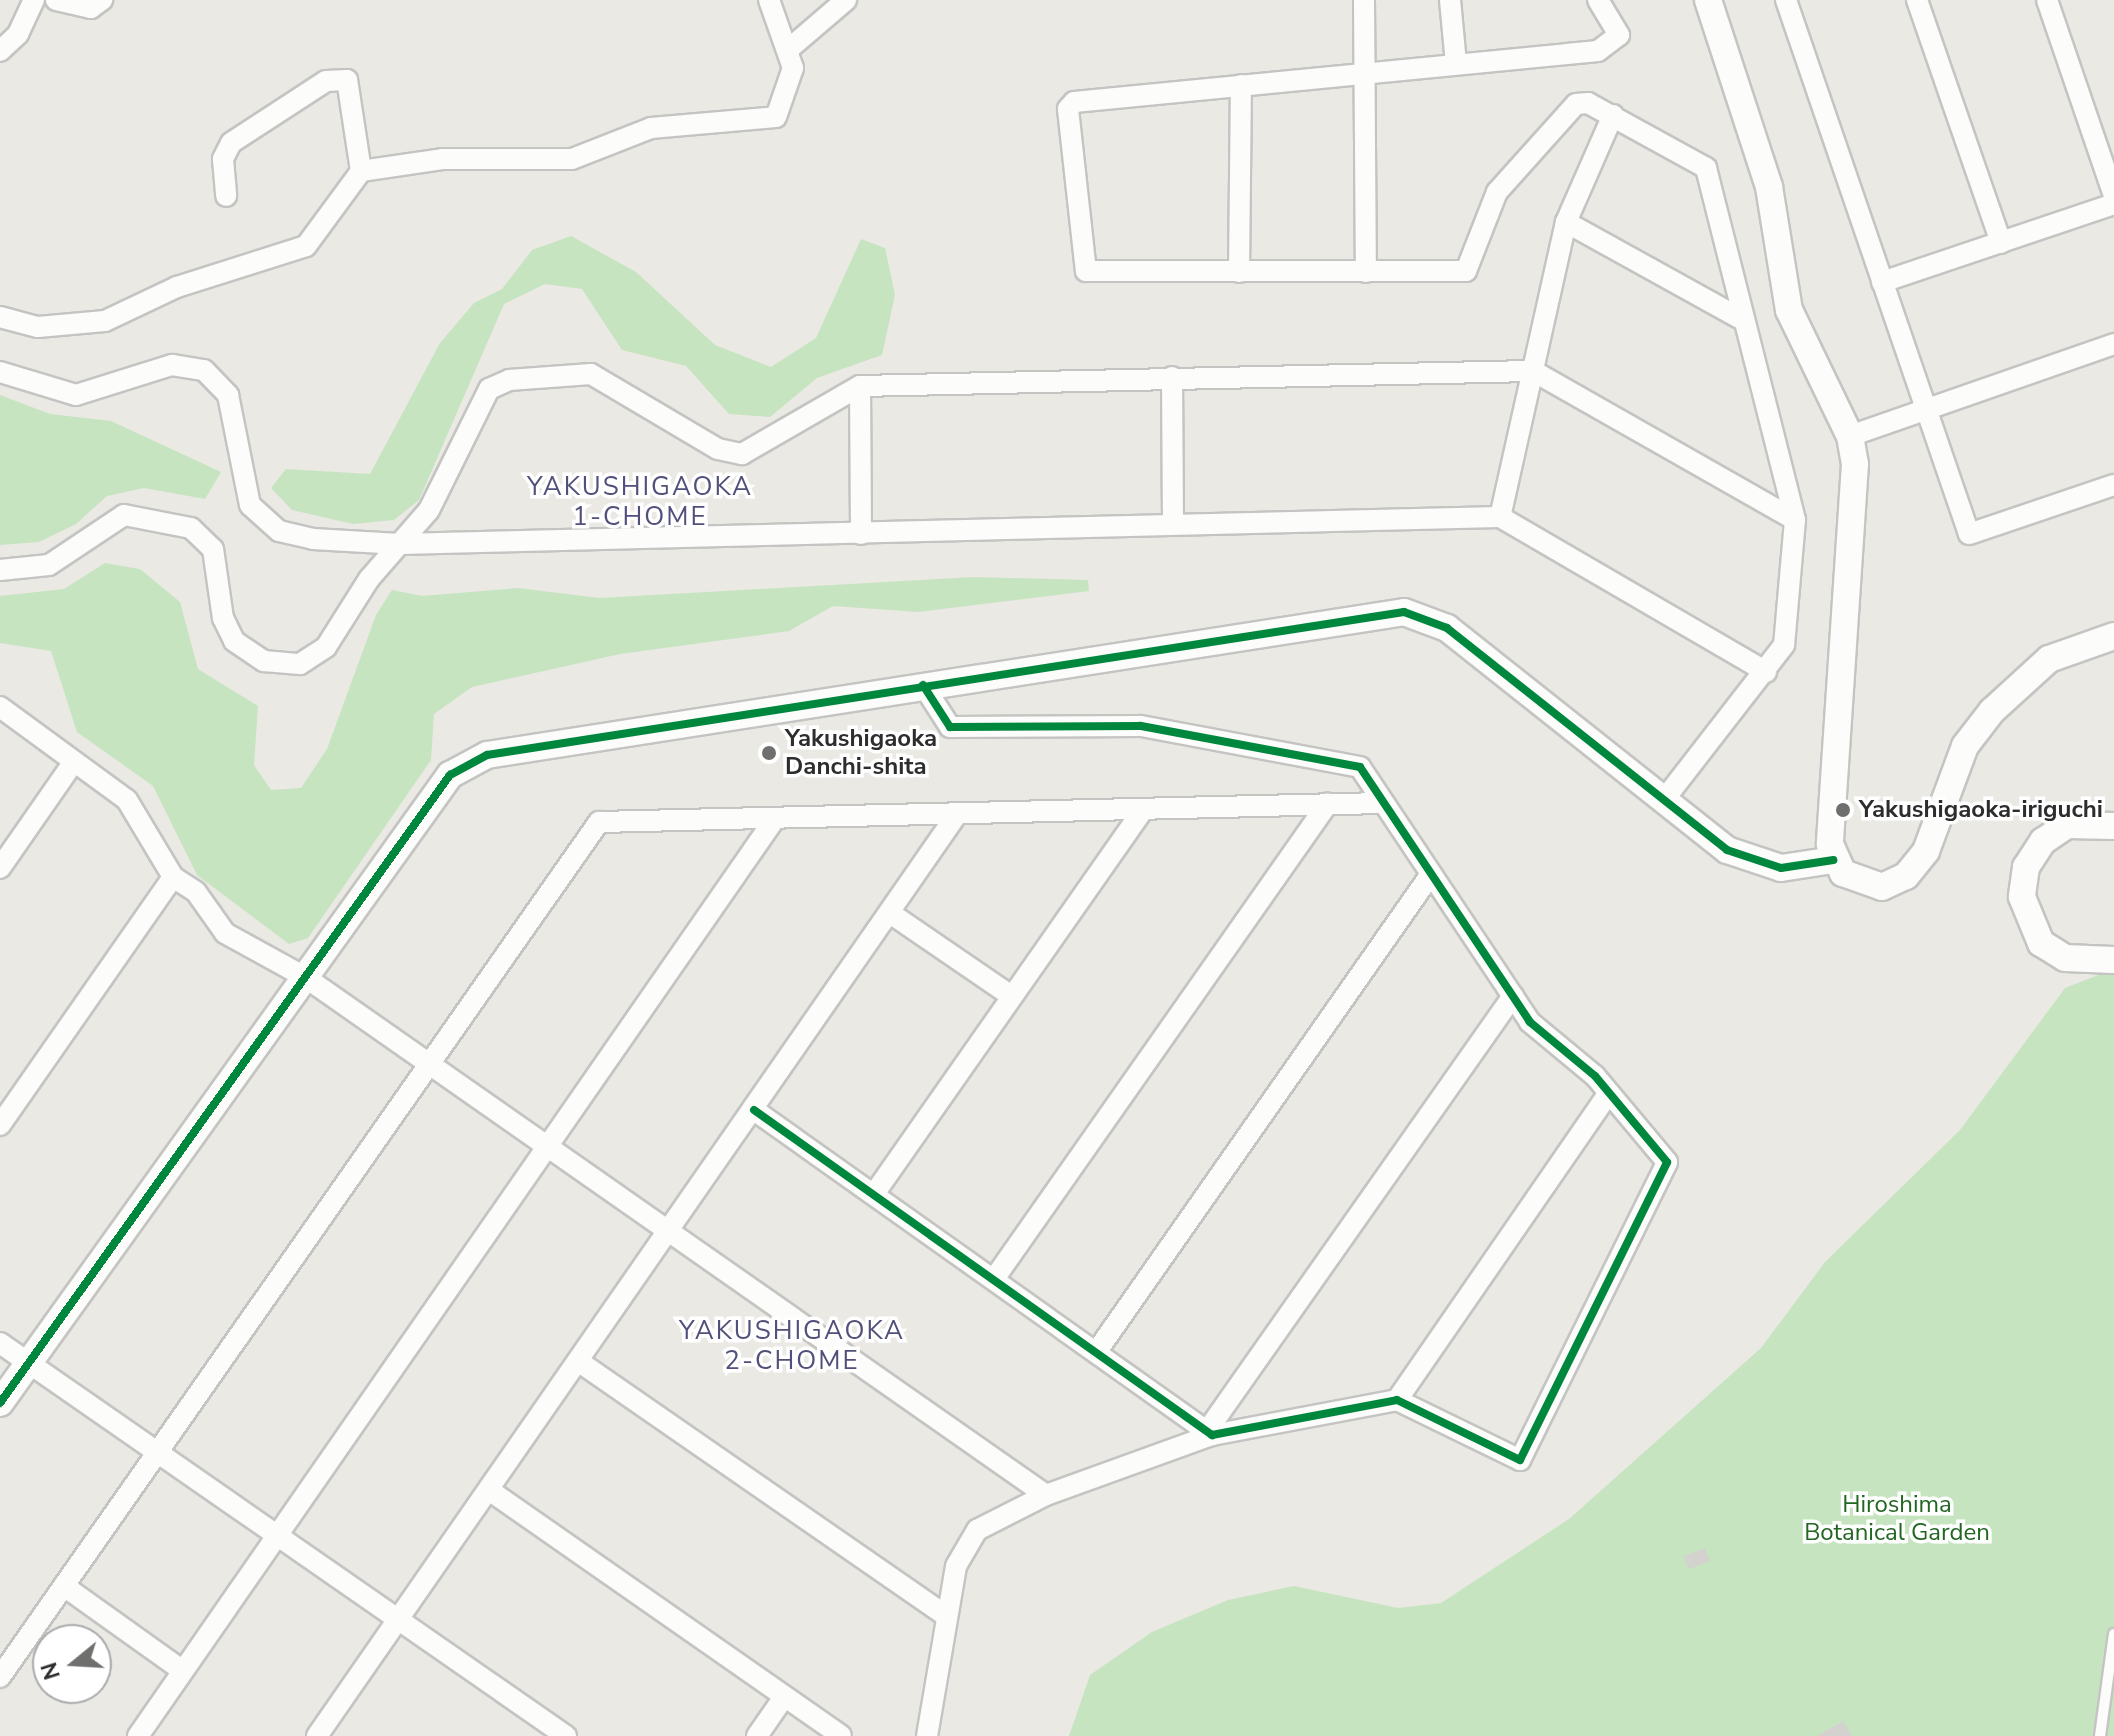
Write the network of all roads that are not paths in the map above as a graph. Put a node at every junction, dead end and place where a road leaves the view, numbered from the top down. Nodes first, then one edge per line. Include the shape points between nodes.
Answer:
1 (34, 0) edge
2 (56, 0) edge
3 (102, 0) edge
4 (769, 0) edge
5 (846, 0) edge
6 (1364, 0) edge
7 (1450, 0) edge
8 (1598, 0) edge
9 (1708, 0) edge
10 (1786, 0) edge
11 (1917, 0) edge
12 (2047, 0) edge
13 (790, 48) junction
14 (0, 51) edge
15 (1456, 64) junction
16 (1364, 74) junction
17 (1241, 85) junction
18 (1613, 115) junction
19 (361, 171) junction
20 (226, 196) dead end
21 (2114, 196) edge
22 (2114, 204) edge
23 (1566, 222) junction
24 (2001, 243) junction
25 (1239, 272) junction
26 (1366, 272) junction
27 (1882, 282) junction
28 (0, 317) edge
29 (1739, 318) junction
30 (2114, 344) edge
31 (1533, 371) junction
32 (0, 372) edge
33 (1172, 377) junction
34 (860, 386) junction
35 (1926, 409) junction
36 (1850, 436) junction
37 (2114, 485) edge
38 (1500, 517) junction
39 (1795, 520) junction
40 (1173, 524) junction
41 (861, 534) junction
42 (400, 544) junction
43 (0, 570) edge
44 (2114, 636) edge
45 (1766, 672) junction
46 (923, 685) junction
47 (0, 707) edge
48 (73, 763) junction
49 (1663, 801) junction
50 (1328, 803) junction
51 (1383, 803) junction
52 (1141, 812) junction
53 (957, 814) junction
54 (774, 820) junction
55 (2114, 826) edge
56 (1833, 860) junction
57 (0, 868) edge
58 (1431, 874) junction
59 (173, 877) junction
60 (890, 913) junction
61 (2114, 960) edge
62 (305, 977) junction
63 (1011, 996) junction
64 (1513, 996) junction
65 (429, 1064) junction
66 (1609, 1093) junction
67 (754, 1110) junction
68 (0, 1125) edge
69 (548, 1148) junction
70 (874, 1194) junction
71 (669, 1231) junction
72 (994, 1279) junction
73 (0, 1343) edge
74 (1097, 1351) junction
75 (578, 1361) junction
76 (28, 1363) junction
77 (1397, 1400) junction
78 (0, 1403) edge
79 (1210, 1433) junction
80 (157, 1452) junction
81 (489, 1490) junction
82 (1046, 1495) junction
83 (278, 1535) junction
84 (64, 1586) junction
85 (946, 1616) junction
86 (397, 1620) junction
87 (2114, 1634) edge
88 (183, 1671) junction
89 (0, 1677) edge
90 (784, 1697) junction
91 (138, 1736) edge
92 (317, 1736) edge
93 (566, 1736) edge
94 (757, 1736) edge
95 (841, 1736) edge
96 (927, 1736) edge
97 (2100, 1736) edge

1 - 14 street via 18,34
2 - 3 street via 91,8
4 - 13 street
5 - 13 street
6 - 16 street
7 - 15 street
8 - 15 street via 1619,35 1598,51
9 - 36 street via 1769,187 1796,332
10 - 27 street
11 - 24 street
12 - 21 street
13 - 19 street via 790,91 776,117 651,128 572,159 442,159
15 - 16 street
16 - 17 street
16 - 26 street
17 - 25 street
17 - 25 street via 1074,102 1068,109 1086,271
18 - 23 street
18 - 26 street via 1588,103 1566,108 1497,192 1466,271
18 - 29 street via 1706,168
19 - 20 street via 353,90 336,78 231,143 223,159
19 - 28 street via 318,235 288,257 177,287 105,321 38,327
22 - 24 street
23 - 29 street
23 - 31 street
24 - 27 street
25 - 26 street
27 - 35 street
29 - 39 street
30 - 35 street
31 - 33 street
31 - 38 street
31 - 39 street
32 - 42 street via 76,395 172,365 204,370 228,395 241,485 266,524 295,536
33 - 34 street
33 - 40 street
34 - 41 street
34 - 42 street via 742,454 718,449 601,375 498,383 483,397 429,510
35 - 36 street
35 - 37 street via 1969,534
36 - 56 street via 1855,519 1841,642
38 - 40 street
38 - 45 street
39 - 45 street via 1784,645
40 - 41 street
41 - 42 street
42 - 43 street via 319,654 288,666 253,656 234,641 213,549 191,528 124,515 49,565
44 - 56 street via 2049,659 1999,702 1965,746 1926,851 1906,876 1869,886
45 - 49 street
46 - 49 street via 1404,612 1447,628
46 - 51 street via 950,727 1140,726 1217,739 1360,767
46 - 62 street via 487,755 450,775
47 - 48 street
48 - 57 street
48 - 59 street via 135,809
49 - 56 street via 1727,850 1763,866
50 - 51 street
50 - 52 street
50 - 72 street
51 - 58 street
52 - 53 street
52 - 63 street
53 - 54 street
53 - 60 street
54 - 65 street via 599,822
54 - 69 street
55 - 61 street via 2067,825 2043,841 2026,867 2022,897 2041,943 2065,958
58 - 64 street
58 - 74 street
59 - 62 street via 196,892 225,933
59 - 68 street
60 - 63 street
60 - 67 street
62 - 65 street
62 - 76 street
63 - 70 street
64 - 66 street via 1538,1030
64 - 79 street
65 - 69 street
65 - 80 street
66 - 77 street
66 - 77 street via 1667,1162 1520,1460
67 - 70 street
67 - 71 street
69 - 71 street
69 - 83 street
70 - 72 street
71 - 75 street
71 - 82 street
72 - 74 street
73 - 76 street
74 - 79 street
75 - 81 street
75 - 85 street
76 - 78 street
76 - 80 street
77 - 79 street
79 - 82 street
80 - 83 street
80 - 84 street
81 - 86 street
81 - 90 street
82 - 85 street via 988,1521 968,1539
83 - 86 street
83 - 88 street
84 - 88 street
84 - 89 street
85 - 96 street
86 - 92 street
86 - 93 street
87 - 97 lane
88 - 91 street
90 - 94 street
90 - 95 street

